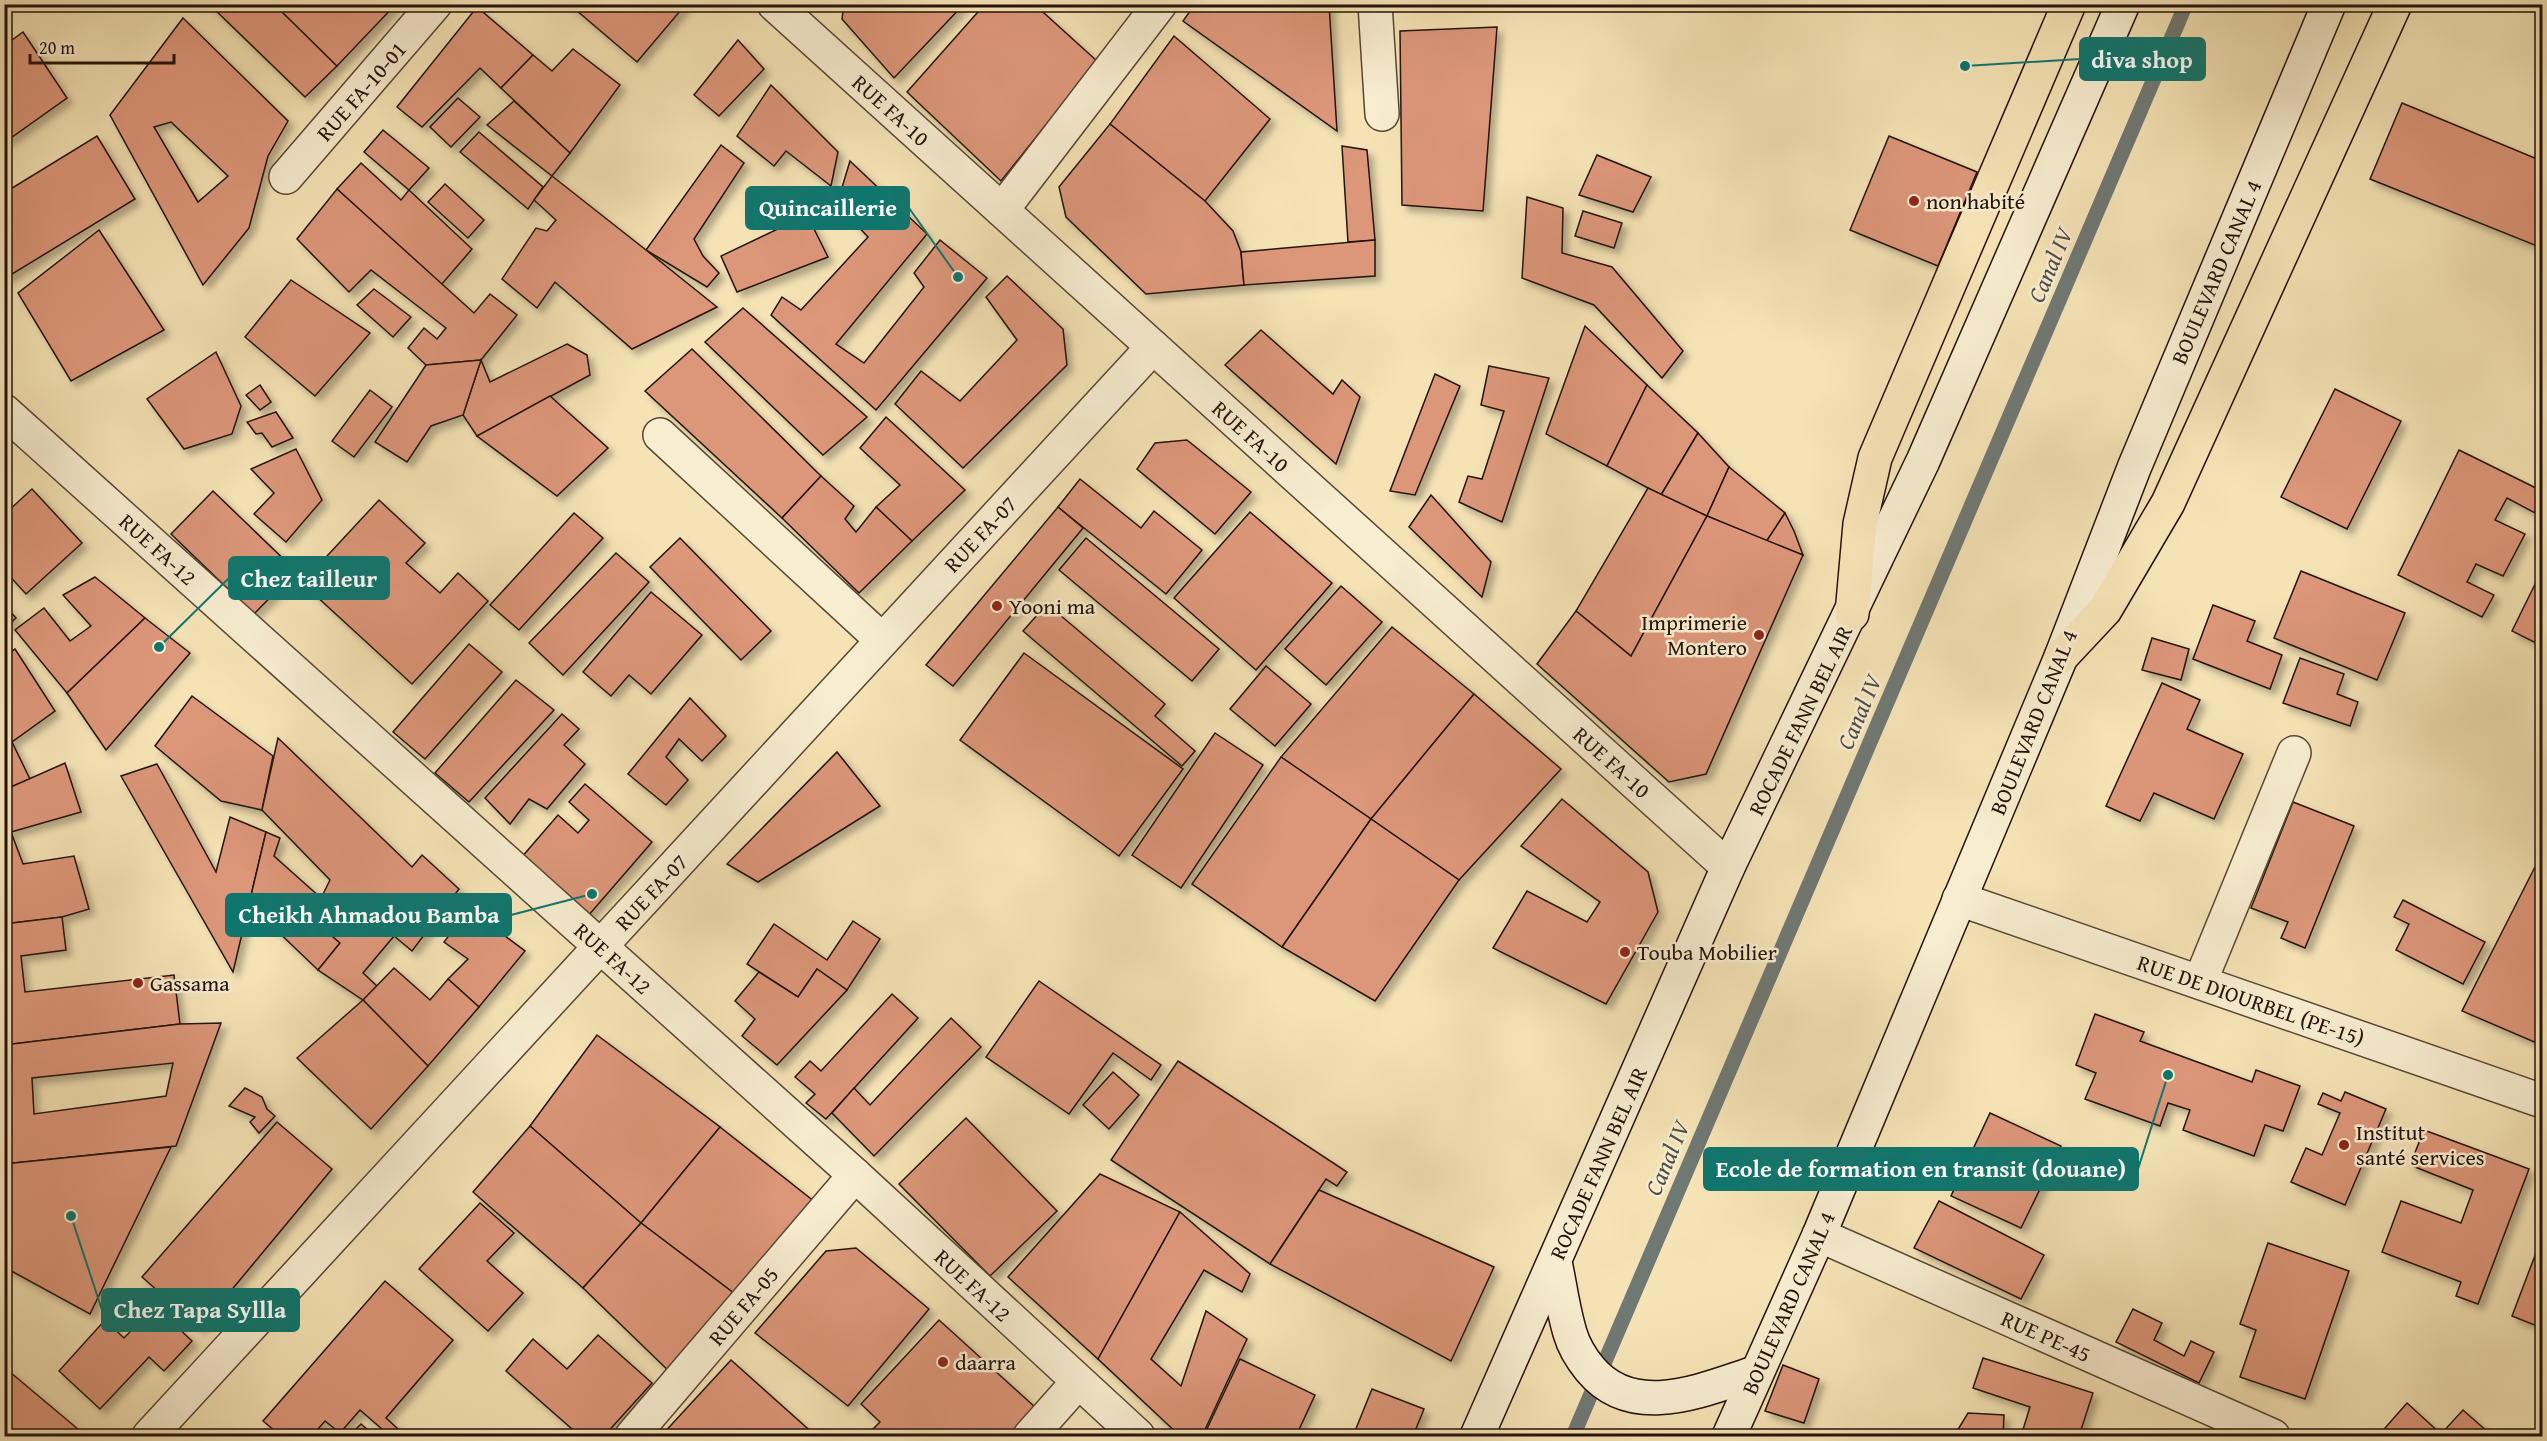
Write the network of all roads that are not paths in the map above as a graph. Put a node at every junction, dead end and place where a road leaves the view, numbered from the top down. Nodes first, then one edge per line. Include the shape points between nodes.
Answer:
1 (435, 4) edge
2 (774, 4) edge
3 (1160, 4) edge
4 (1375, 4) edge
5 (2069, 4) edge
6 (2123, 4) edge
7 (2329, 4) edge
8 (2395, 4) edge
9 (1382, 114) dead end
10 (286, 177) dead end
11 (1002, 210) junction
12 (1153, 347) junction
13 (4, 411) edge
14 (660, 435) dead end
15 (1852, 614) junction
16 (882, 640) junction
17 (2061, 657) junction
18 (2294, 753) dead end
19 (1728, 867) junction
20 (1959, 899) junction
21 (601, 946) junction
22 (2200, 982) junction
23 (2542, 1101) edge
24 (855, 1175) junction
25 (1819, 1235) junction
26 (1555, 1262) junction
27 (1755, 1373) junction
28 (1078, 1382) junction
29 (149, 1437) edge
30 (632, 1437) edge
31 (1030, 1437) edge
32 (1138, 1437) edge
33 (1477, 1437) edge
34 (1729, 1437) edge
35 (2273, 1437) edge

1 - 10 street, RUE FA-10-01
2 - 11 street, RUE FA-10
3 - 11 street
4 - 9 street
5 - 15 main road via 1875,458 1860,524
6 - 15 street, ROCADE FANN BEL AIR
7 - 17 street, BOULEVARD CANAL 4 via 2134,468
8 - 17 main road via 2168,503 2105,610
11 - 12 street, RUE FA-10
12 - 16 street, RUE FA-07
12 - 19 street, RUE FA-10
13 - 21 street, RUE FA-12
14 - 16 street
15 - 19 street, ROCADE FANN BEL AIR
16 - 21 street, RUE FA-07
17 - 20 street, BOULEVARD CANAL 4
18 - 22 street
19 - 26 street, ROCADE FANN BEL AIR
20 - 22 street, RUE DE DIOURBEL (PE-15)
20 - 25 street, BOULEVARD CANAL 4
21 - 24 street, RUE FA-12
21 - 29 street, RUE FA-07
22 - 23 street, RUE DE DIOURBEL (PE-15)
24 - 28 street, RUE FA-12
24 - 30 street, RUE FA-05
25 - 27 street, BOULEVARD CANAL 4
25 - 35 street, RUE PE-45
26 - 27 street via 1570,1335 1580,1357 1600,1381 1626,1396 1648,1399 1690,1394
26 - 33 street, ROCADE FANN BEL AIR
27 - 34 street, BOULEVARD CANAL 4
28 - 31 street
28 - 32 street, RUE FA-12

